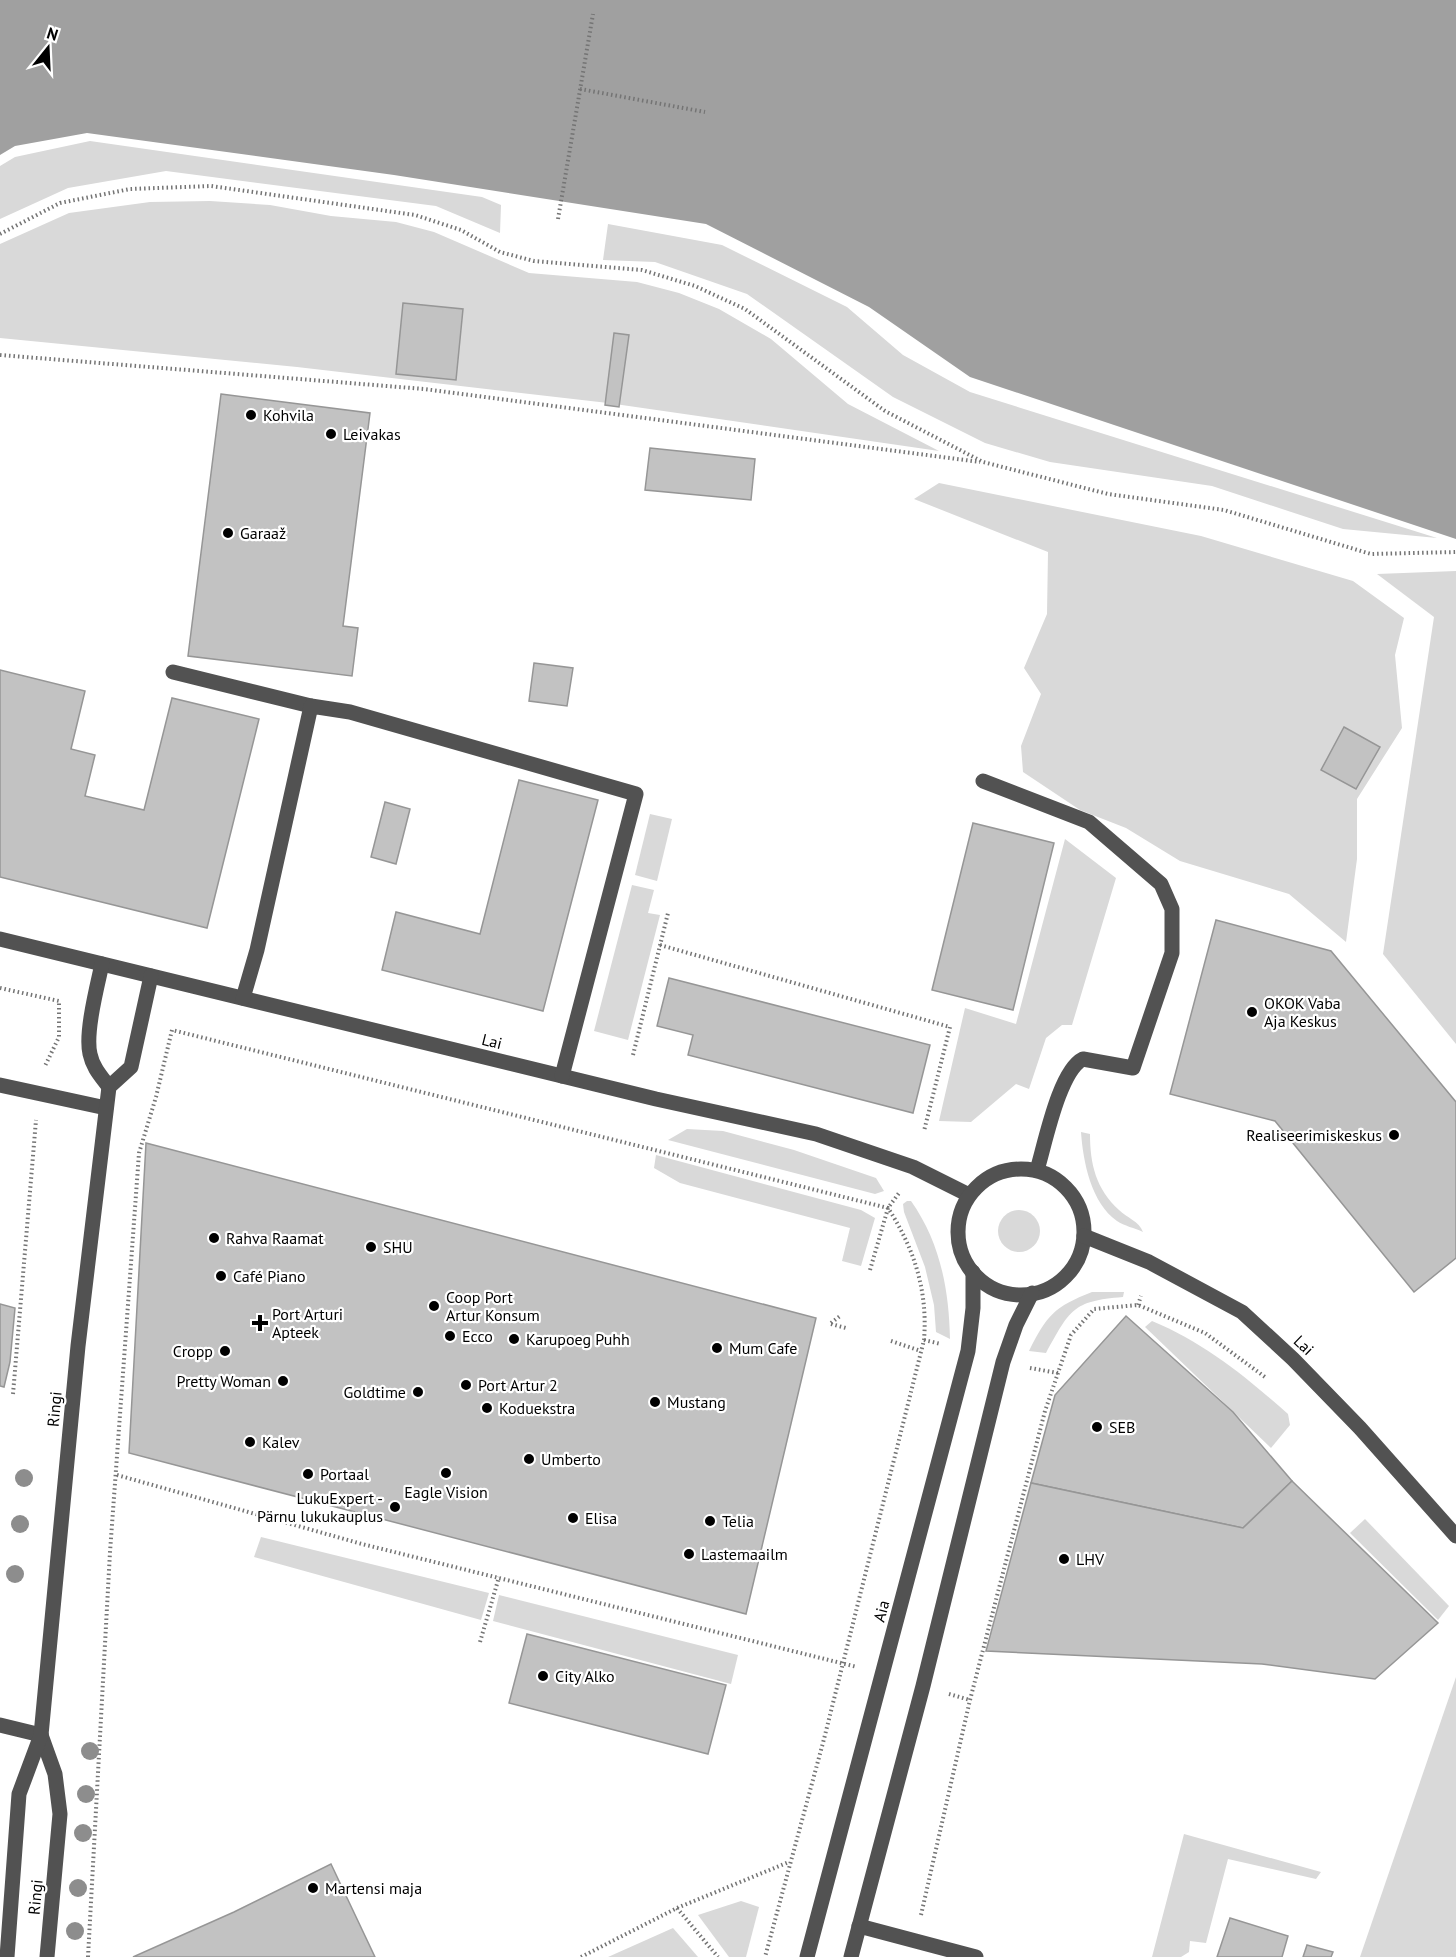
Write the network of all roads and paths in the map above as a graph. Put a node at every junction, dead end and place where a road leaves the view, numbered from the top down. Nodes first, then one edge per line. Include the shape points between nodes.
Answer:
1 (593, 14) dead end
2 (580, 89) junction
3 (705, 112) dead end
4 (558, 219) dead end
5 (0, 234) edge
6 (0, 355) edge
7 (983, 462) junction
8 (1456, 552) edge
9 (173, 672) dead end
10 (311, 706) junction
11 (982, 781) dead end
12 (668, 913) dead end
13 (0, 939) edge
14 (660, 945) junction
15 (102, 964) junction
16 (151, 976) junction
17 (0, 988) edge
18 (243, 998) junction
19 (633, 1055) dead end
20 (562, 1076) junction
21 (0, 1085) edge
22 (109, 1087) junction
23 (38, 1093) junction
24 (106, 1108) junction
25 (924, 1131) dead end
26 (1037, 1170) junction
27 (899, 1193) dead end
28 (969, 1195) junction
29 (888, 1208) junction
30 (1084, 1236) junction
31 (870, 1270) dead end
32 (973, 1272) junction
33 (1032, 1293) junction
34 (1141, 1296) dead end
35 (1138, 1305) junction
36 (840, 1316) dead end
37 (846, 1328) dead end
38 (924, 1340) junction
39 (891, 1341) dead end
40 (951, 1346) dead end
41 (921, 1351) junction
42 (1020, 1367) dead end
43 (1058, 1373) junction
44 (1265, 1377) dead end
45 (13, 1394) dead end
46 (117, 1475) junction
47 (1456, 1536) edge
48 (499, 1577) junction
49 (480, 1642) dead end
50 (843, 1663) junction
51 (0, 1725) edge
52 (40, 1735) junction
53 (790, 1862) junction
54 (677, 1908) junction
55 (859, 1926) junction
56 (915, 1942) junction
57 (8, 1957) edge
58 (47, 1957) edge
59 (88, 1957) edge
60 (581, 1957) edge
61 (718, 1957) edge
62 (765, 1957) edge
63 (807, 1957) edge
64 (851, 1957) edge
65 (976, 1957) edge

1 - 2 path
2 - 3 path
2 - 4 path
5 - 7 path via 60,203 142,189 211,186 415,215 461,230 500,252 534,261 642,270 695,286 744,309 885,411
6 - 7 path via 424,389
7 - 8 path via 1108,494 1224,510 1371,554
9 - 10 street
10 - 18 street
10 - 20 street via 362,716 636,794
11 - 26 street via 1089,822 1161,884 1172,909 1172,953 1133,1068 1083,1059 1076,1062 1068,1073
12 - 14 path
13 - 15 street, Lai
14 - 19 path
14 - 25 path via 950,1026
15 - 16 street, Lai
15 - 22 street via 89,1052 96,1071
16 - 18 street, Lai
16 - 22 street via 131,1067
17 - 23 path via 59,1001 59,1037 41,1073
18 - 20 street, Lai
20 - 28 street, Lai via 816,1134 913,1167
21 - 23 street
22 - 24 street, Ringi
23 - 24 street
23 - 45 path
24 - 52 street, Ringi
26 - 28 street via 999,1172 982,1181
26 - 30 street via 1067,1188 1083,1219
27 - 29 path
28 - 32 street via 958,1226 964,1258
29 - 31 path
29 - 38 path via 915,1258 923,1291
29 - 46 path via 172,1030 139,1152
30 - 33 street via 1068,1274 1048,1289
30 - 47 street, Lai via 1149,1262 1242,1312 1360,1428
32 - 33 street via 999,1291
32 - 63 street, Aia via 968,1351
33 - 55 street via 1003,1362
34 - 35 path
35 - 43 path via 1094,1309 1071,1335
35 - 44 path via 1205,1333
36 - 37 path via 831,1324
38 - 40 path
38 - 41 path
39 - 41 path
41 - 50 path
42 - 43 path
43 - 56 path via 970,1700
46 - 48 path via 362,1544
46 - 59 path
48 - 49 path
48 - 50 path
50 - 53 path
51 - 52 street
52 - 57 street, Ringi via 19,1794
52 - 58 street, Ringi via 55,1774 60,1814
53 - 54 path
53 - 62 path
54 - 60 path
54 - 61 path
55 - 56 street
55 - 64 street
56 - 65 street

